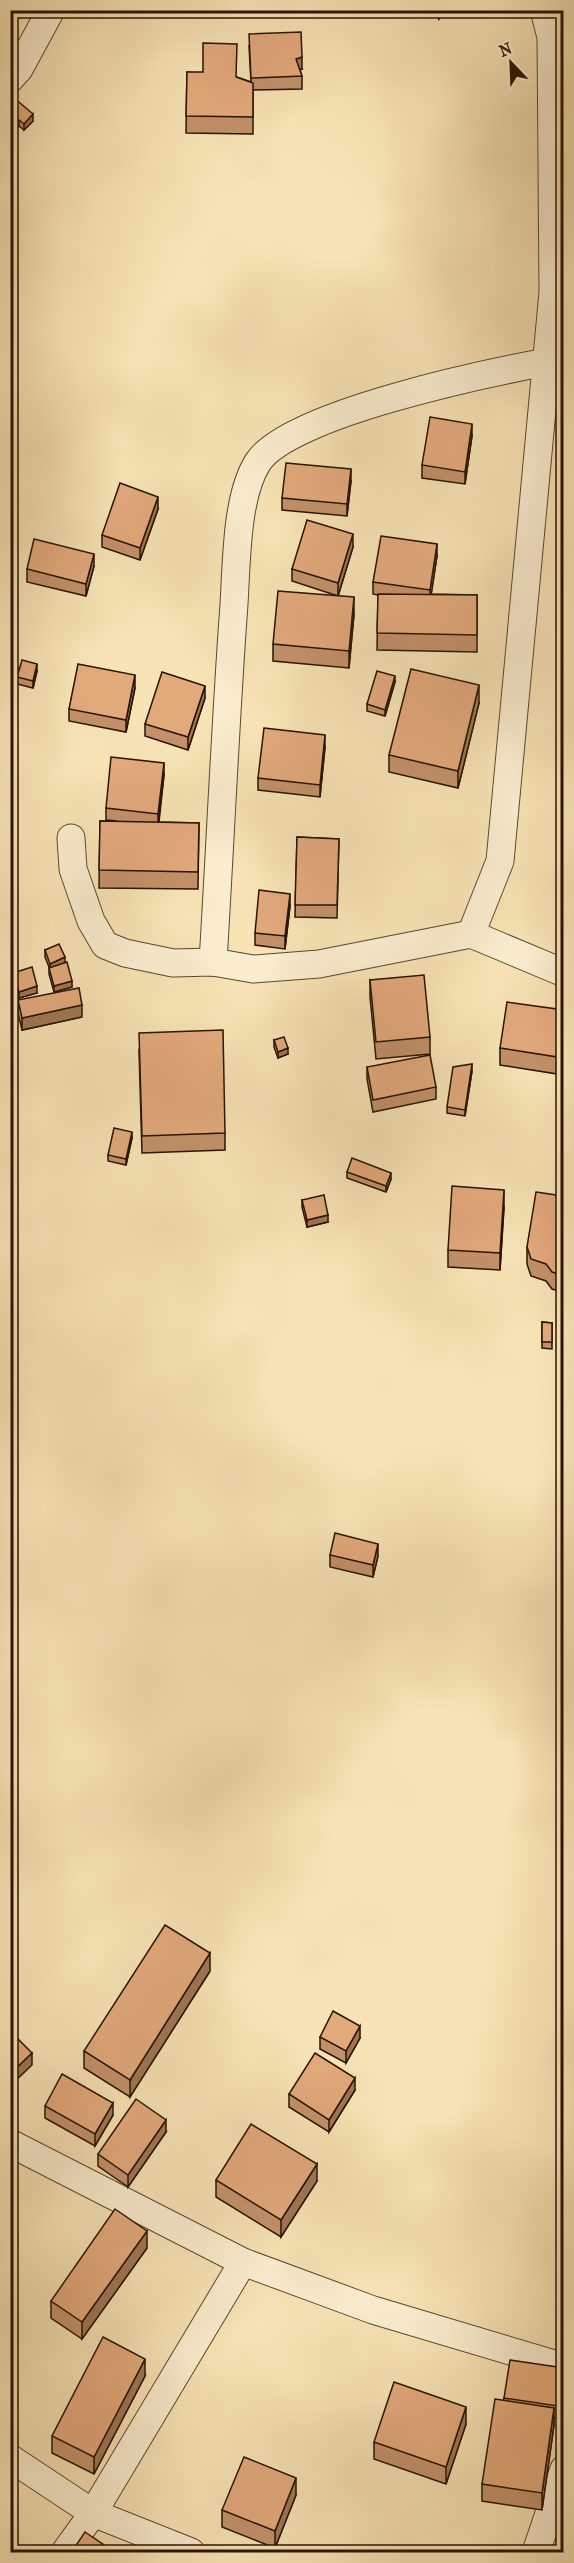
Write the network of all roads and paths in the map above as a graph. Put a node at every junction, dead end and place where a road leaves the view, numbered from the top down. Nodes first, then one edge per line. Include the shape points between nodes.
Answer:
1 (51, 10) edge
2 (544, 10) edge
3 (10, 79) edge
4 (558, 295) edge
5 (546, 362) junction
6 (71, 838) dead end
7 (471, 934) junction
8 (213, 962) junction
9 (564, 973) edge
10 (10, 2143) edge
11 (243, 2262) junction
12 (564, 2367) edge
13 (10, 2458) edge
14 (564, 2469) edge
15 (93, 2513) junction
16 (540, 2552) edge
17 (65, 2553) edge
18 (191, 2553) edge

1 - 3 street via 20,69
2 - 4 street via 551,37
4 - 5 street
5 - 7 street via 500,861
5 - 8 street via 386,398 300,431 258,461 241,505
6 - 8 street via 74,869 91,921 105,945 173,963
7 - 8 street via 319,964 253,969
7 - 9 street
10 - 11 street
11 - 12 street via 373,2310
11 - 15 street
13 - 15 street
14 - 16 street
15 - 17 street
15 - 18 street

